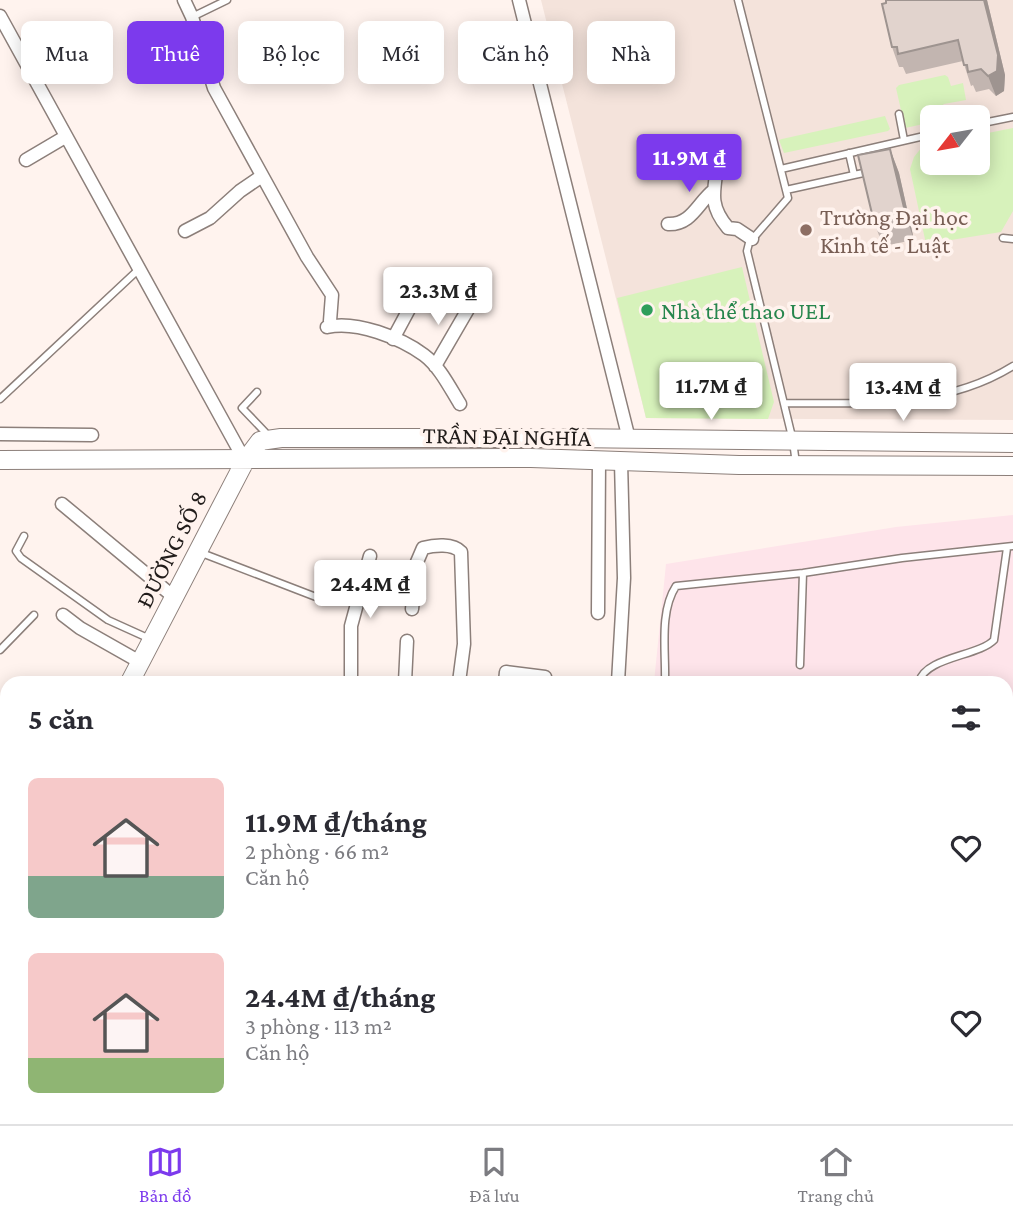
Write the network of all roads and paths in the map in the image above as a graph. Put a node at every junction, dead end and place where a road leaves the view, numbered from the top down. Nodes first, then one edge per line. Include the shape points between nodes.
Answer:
1 (184, 0) edge
2 (227, 0) edge
3 (519, 0) edge
4 (738, 0) edge
5 (192, 17) junction
6 (0, 18) edge
7 (899, 114) dead end
8 (1013, 117) edge
9 (990, 122) edge
10 (65, 136) junction
11 (920, 137) edge
12 (904, 141) junction
13 (849, 153) junction
14 (26, 160) dead end
15 (717, 168) dead end
16 (781, 169) junction
17 (876, 171) edge
18 (854, 175) junction
19 (262, 176) junction
20 (715, 190) junction
21 (786, 190) junction
22 (668, 224) dead end
23 (185, 231) dead end
24 (1003, 238) dead end
25 (752, 239) junction
26 (1013, 239) edge
27 (138, 271) junction
28 (420, 279) dead end
29 (471, 304) dead end
30 (393, 339) junction
31 (435, 366) junction
32 (1013, 366) edge
33 (257, 392) dead end
34 (1, 396) edge
35 (784, 403) junction
36 (460, 404) dead end
37 (0, 434) edge
38 (92, 435) dead end
39 (263, 437) junction
40 (549, 438) junction
41 (629, 439) junction
42 (793, 441) junction
43 (1013, 443) edge
44 (547, 459) junction
45 (0, 460) edge
46 (245, 461) junction
47 (599, 462) junction
48 (621, 462) junction
49 (796, 466) junction
50 (1013, 466) edge
51 (62, 504) dead end
52 (24, 536) dead end
53 (1010, 547) edge
54 (197, 551) junction
55 (370, 555) dead end
56 (803, 573) junction
57 (316, 597) dead end
58 (174, 598) junction
59 (412, 609) dead end
60 (598, 613) dead end
61 (34, 615) dead end
62 (63, 615) dead end
63 (152, 640) junction
64 (407, 641) dead end
65 (0, 650) edge
66 (140, 662) junction
67 (800, 664) dead end
68 (133, 676) edge
69 (351, 676) edge
70 (405, 676) edge
71 (460, 676) edge
72 (506, 676) edge
73 (537, 676) edge
74 (618, 676) edge
75 (665, 676) edge
76 (922, 676) edge

1 - 5 street
2 - 5 lane
3 - 41 street
4 - 16 lane
5 - 19 street via 215,88
6 - 10 street
7 - 12 lane
8 - 9 lane
10 - 14 street
10 - 27 street
11 - 12 lane
12 - 13 lane
13 - 16 lane
13 - 18 lane
15 - 20 street
16 - 21 lane
17 - 18 lane
18 - 21 lane
19 - 23 street via 210,218
19 - 30 street via 332,295 328,324
20 - 22 street via 687,218
20 - 25 street via 713,206 718,216 728,228
21 - 25 lane via 788,198
24 - 26 lane
25 - 35 lane via 747,251
27 - 34 lane
27 - 46 street
28 - 30 street
29 - 31 street
30 - 31 street
31 - 36 street
32 - 35 lane via 978,383 925,399
33 - 39 lane via 242,408
35 - 42 lane
37 - 38 street
39 - 40 street, TRẦN ĐẠI NGHĨA
39 - 46 street, ĐƯỜNG SỐ 8
40 - 41 street, TRẦN ĐẠI NGHĨA
40 - 44 street
41 - 42 street, TRẦN ĐẠI NGHĨA
42 - 43 street, TRẦN ĐẠI NGHĨA
42 - 49 lane
44 - 46 street, TRẦN ĐẠI NGHĨA
44 - 47 street, TRẦN ĐẠI NGHĨA
45 - 46 street, TRẦN ĐẠI NGHĨA
46 - 54 street, ĐƯỜNG SỐ 8
47 - 48 street, TRẦN ĐẠI NGHĨA
47 - 60 street
48 - 49 street, TRẦN ĐẠI NGHĨA
48 - 74 street via 624,578
49 - 50 street, TRẦN ĐẠI NGHĨA
51 - 58 street
52 - 63 lane via 16,551 21,558 108,620
53 - 56 lane
53 - 76 lane via 994,640 944,661
54 - 57 lane
54 - 58 street, ĐƯỜNG SỐ 8
55 - 69 street via 351,626
56 - 67 lane
56 - 75 lane via 676,586 667,612
58 - 63 street, ĐƯỜNG SỐ 8
59 - 71 street via 423,548 458,548 464,644
61 - 65 lane
62 - 66 street
63 - 66 street, ĐƯỜNG SỐ 8
64 - 70 street
66 - 68 street, ĐƯỜNG SỐ 8
72 - 73 street via 506,672

